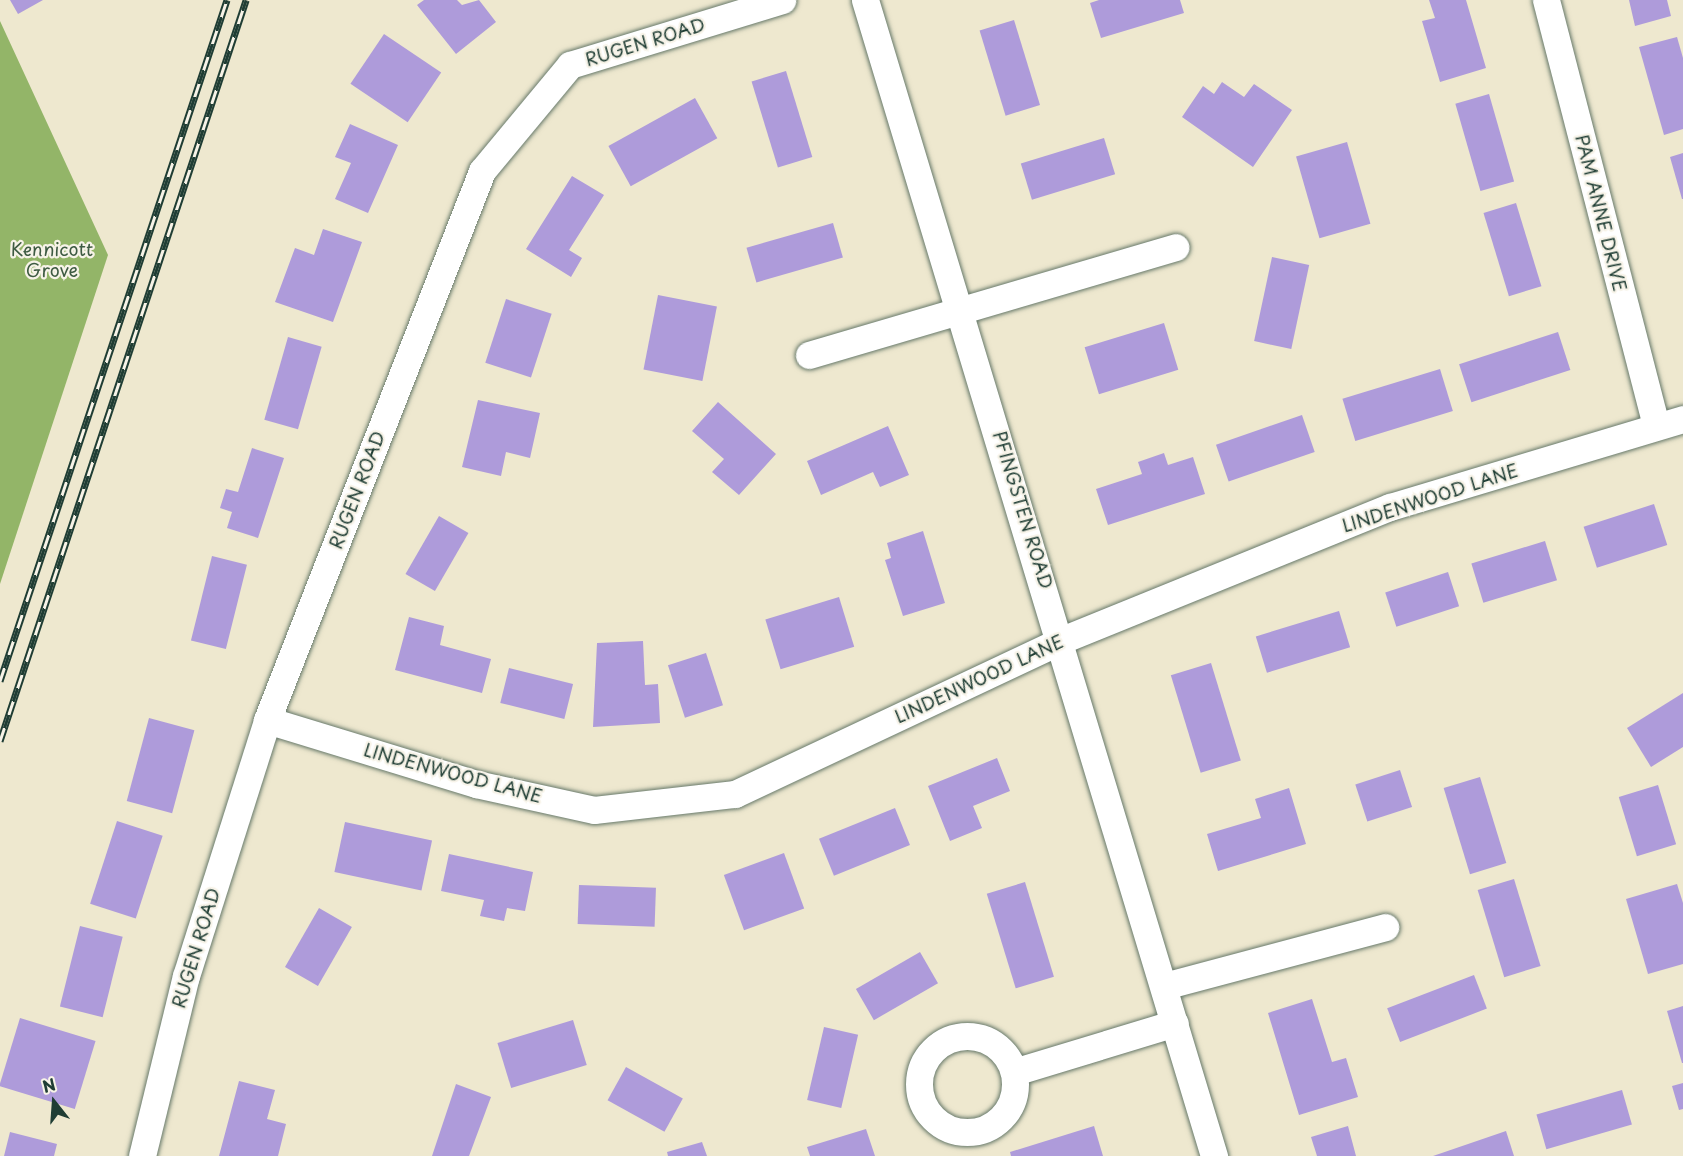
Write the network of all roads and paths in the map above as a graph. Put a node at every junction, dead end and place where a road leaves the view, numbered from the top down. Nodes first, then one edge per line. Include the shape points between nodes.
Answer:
1 (782, 0) edge
2 (865, 0) edge
3 (1546, 0) edge
4 (1175, 247) dead end
5 (962, 308) junction
6 (809, 355) dead end
7 (1683, 418) edge
8 (1656, 426) junction
9 (1062, 640) junction
10 (267, 720) junction
11 (1385, 927) dead end
12 (1164, 986) junction
13 (1175, 1023) junction
14 (1014, 1072) dead end
15 (142, 1156) edge
16 (1214, 1156) edge

1 - 10 street, RUGEN ROAD via 570,65 482,171
2 - 5 street, PFINGSTEN ROAD
3 - 8 street, PAM ANNE DRIVE
4 - 5 street
5 - 6 street
5 - 9 street, PFINGSTEN ROAD
7 - 8 street, LINDENWOOD LANE
8 - 9 street, LINDENWOOD LANE via 1390,507
9 - 10 street, LINDENWOOD LANE via 735,794 594,810 476,784
9 - 12 street, PFINGSTEN ROAD
10 - 15 street, RUGEN ROAD via 186,976
11 - 12 street
12 - 13 street, PFINGSTEN ROAD
13 - 14 street
13 - 16 street, PFINGSTEN ROAD

